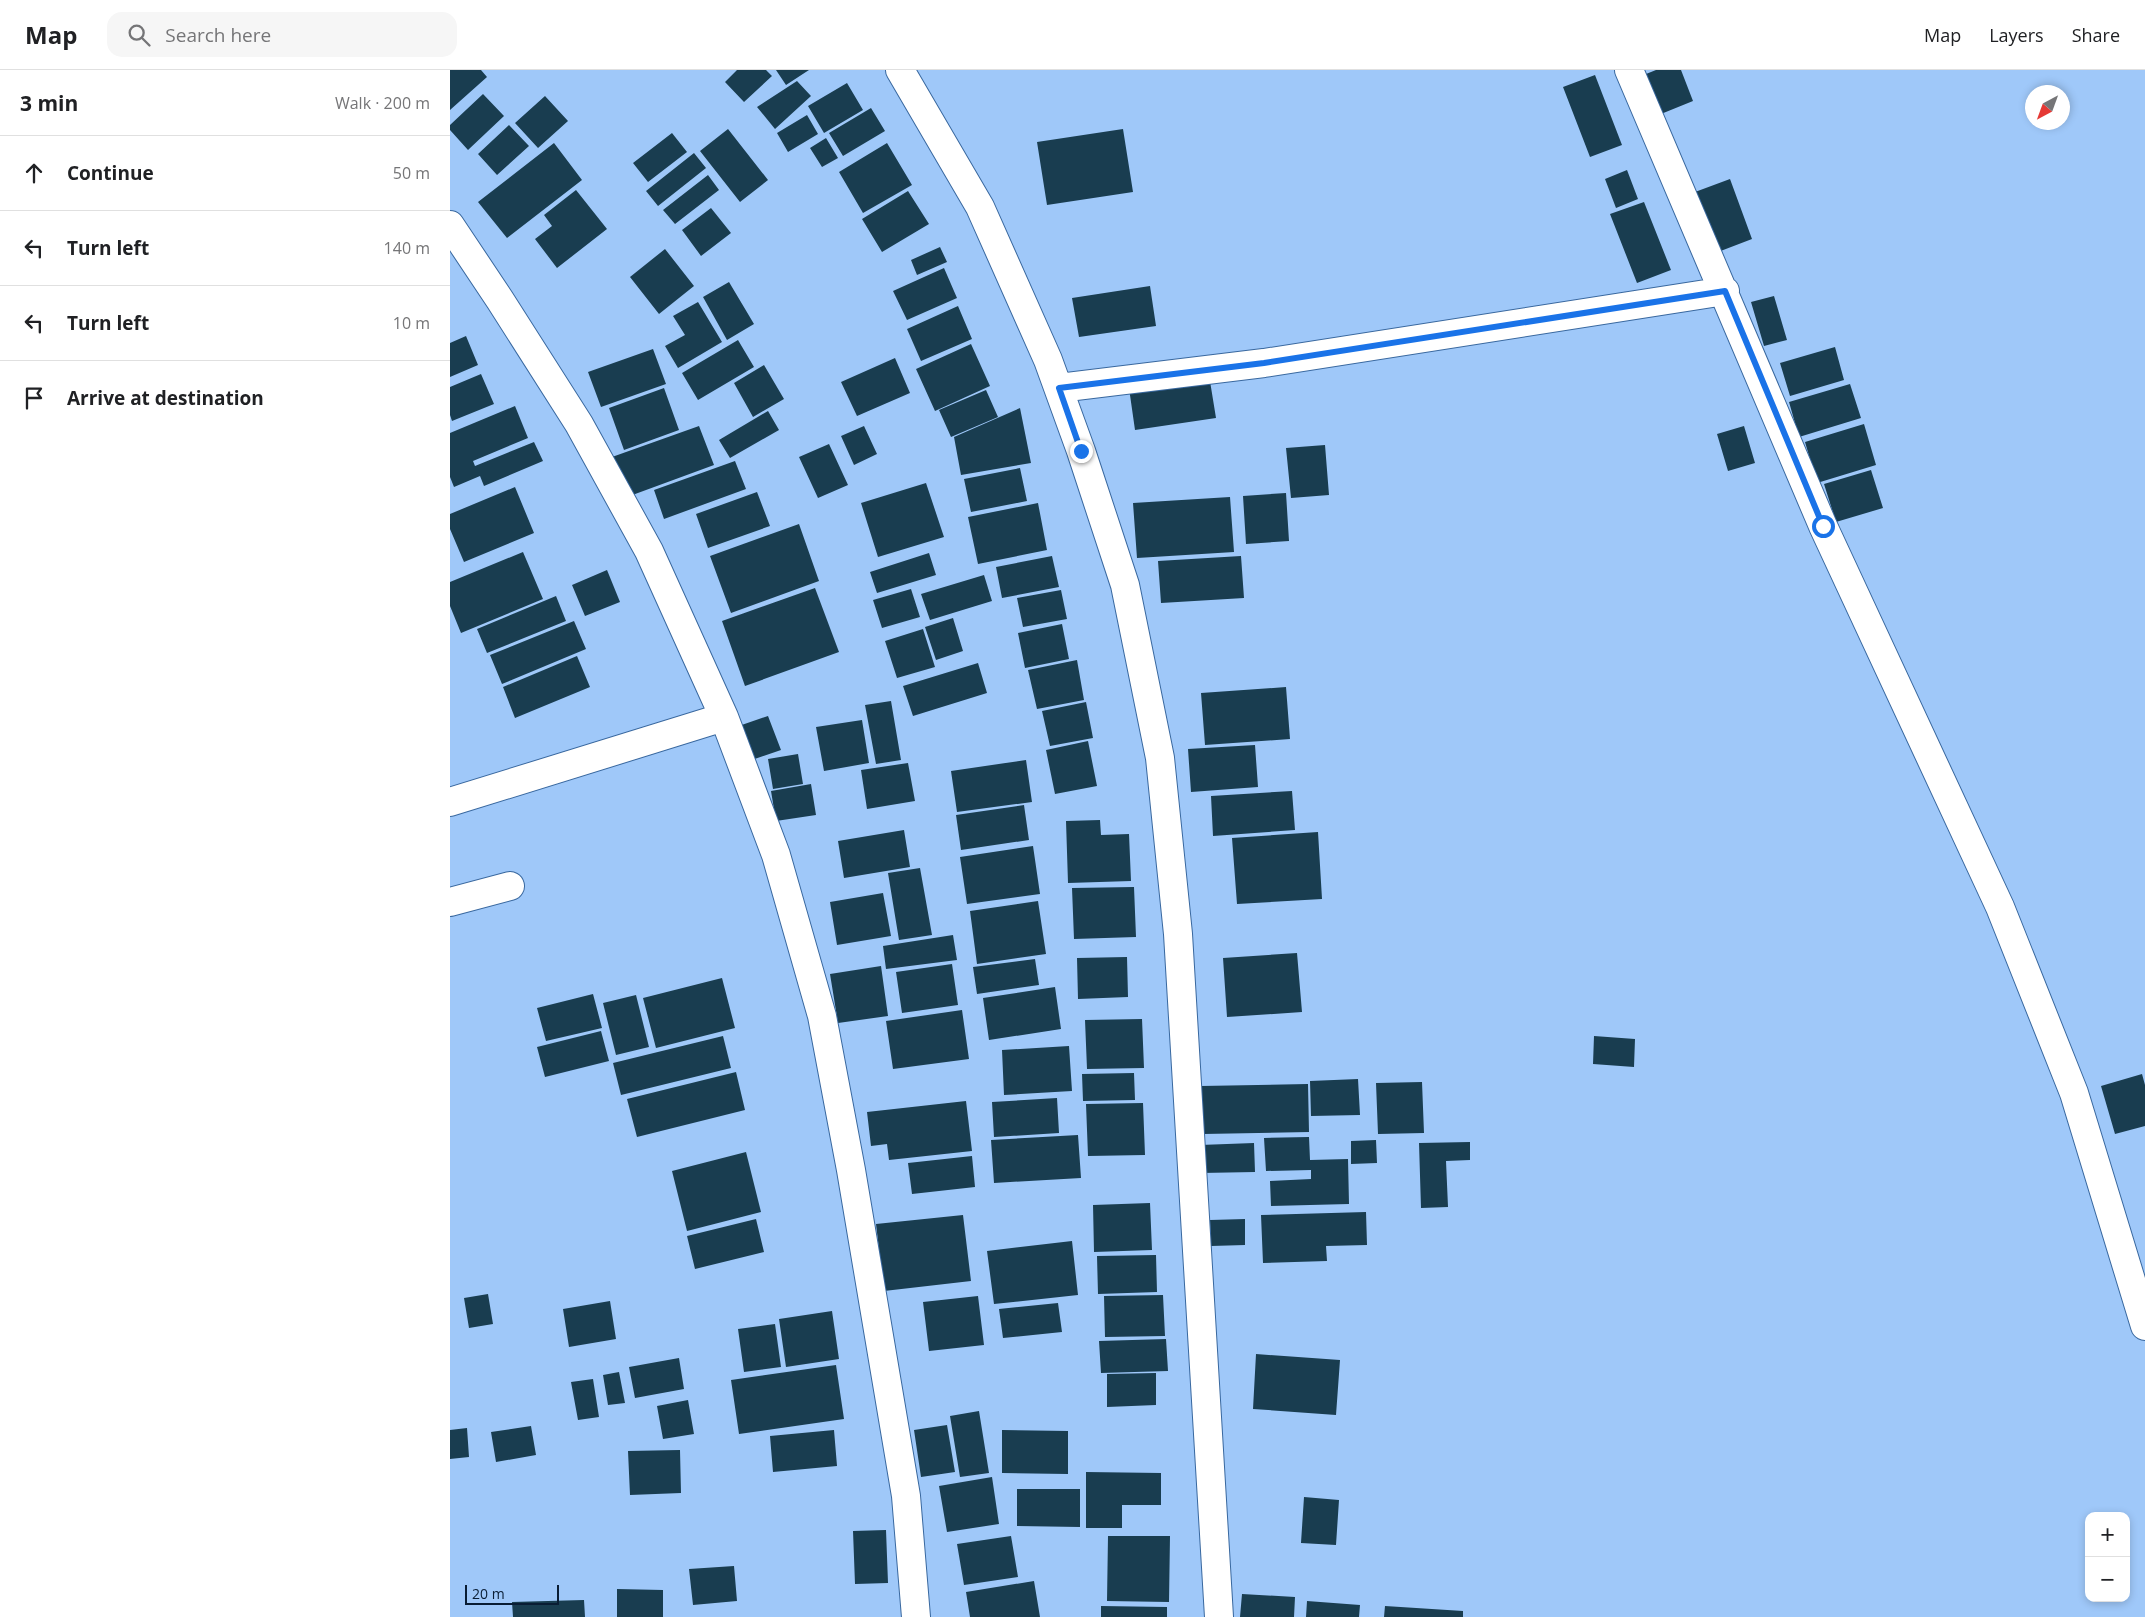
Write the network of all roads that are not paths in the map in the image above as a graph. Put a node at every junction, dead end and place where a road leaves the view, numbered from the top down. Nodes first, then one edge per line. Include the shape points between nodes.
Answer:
1 (900, 70) edge
2 (1629, 70) edge
3 (450, 225) edge
4 (1725, 291) junction
5 (1059, 388) junction
6 (724, 717) junction
7 (450, 802) edge
8 (510, 886) dead end
9 (450, 902) edge
10 (2145, 1326) edge
11 (916, 1617) edge
12 (1219, 1617) edge

1 - 5 street via 980,207
2 - 4 street
3 - 6 street via 583,432 649,551
4 - 5 street via 1264,363
4 - 10 street via 1823,526 2000,907 2074,1093
5 - 12 street via 1125,585 1160,758 1180,953
6 - 7 street
6 - 11 street via 776,855 822,1016 906,1496
8 - 9 street

